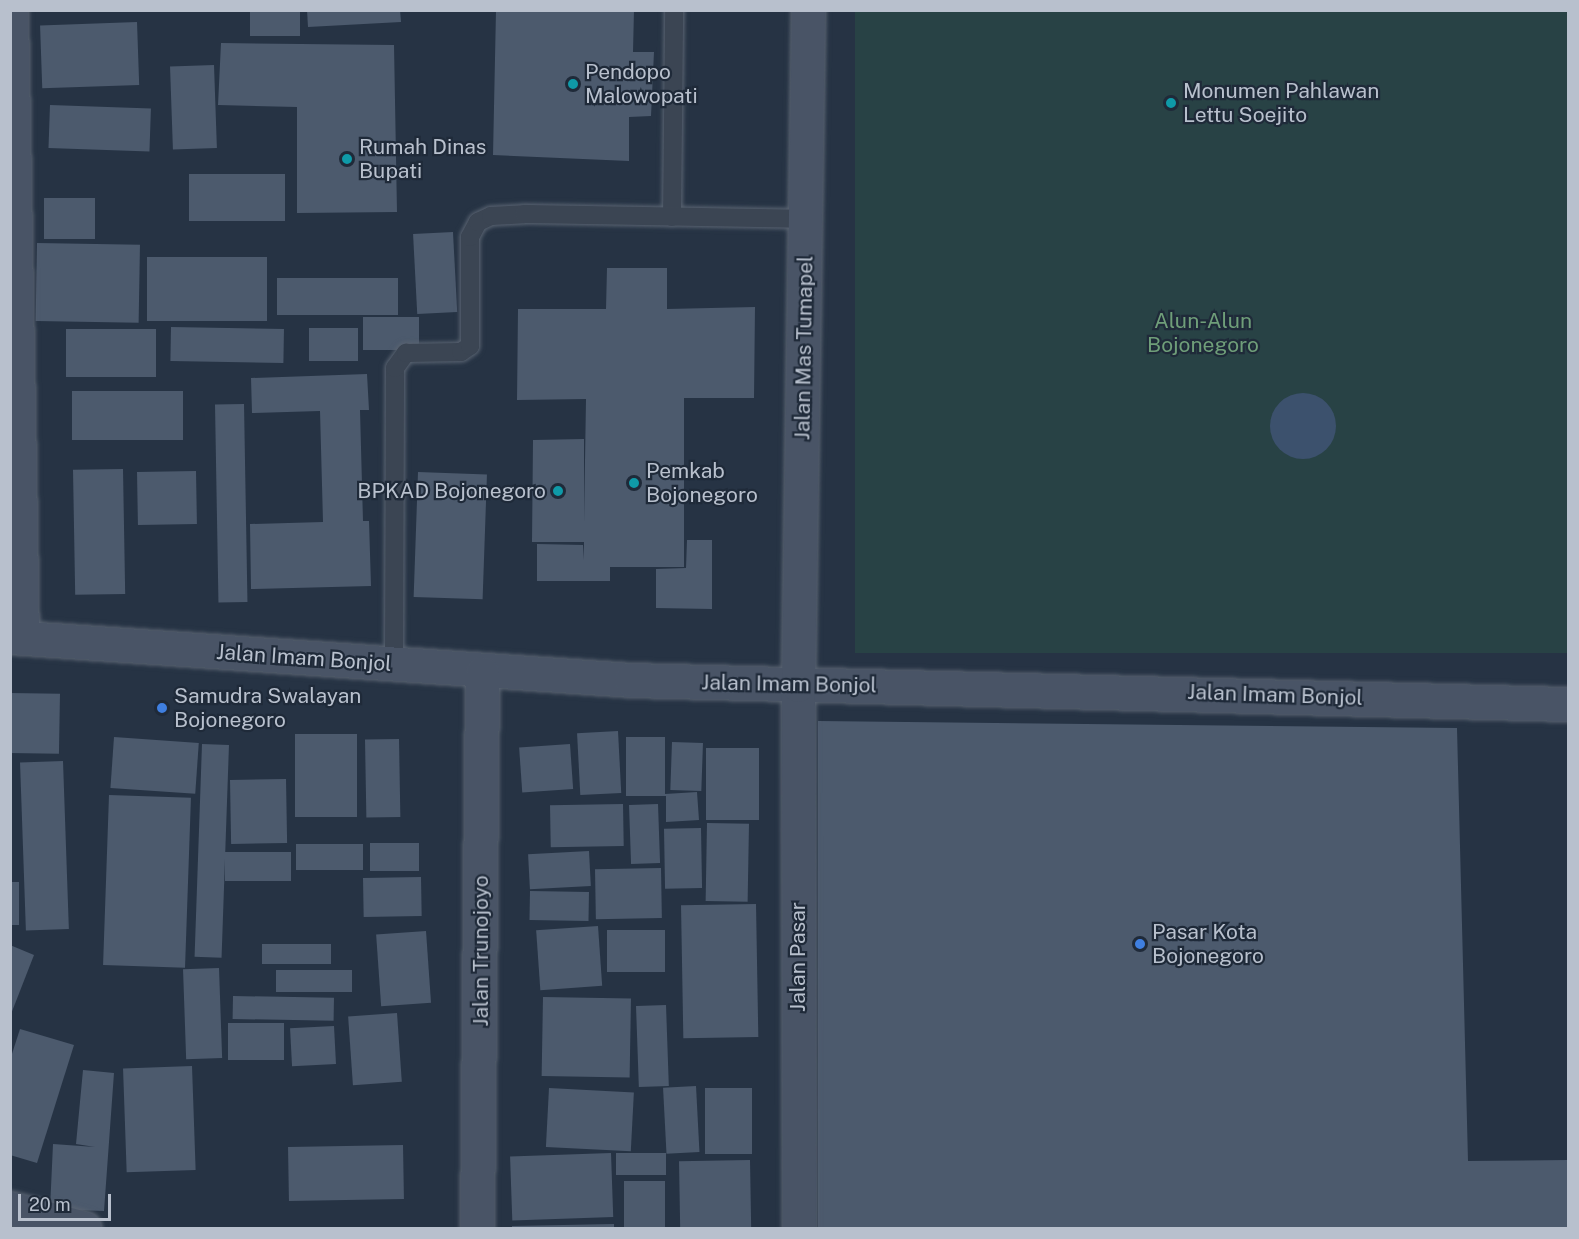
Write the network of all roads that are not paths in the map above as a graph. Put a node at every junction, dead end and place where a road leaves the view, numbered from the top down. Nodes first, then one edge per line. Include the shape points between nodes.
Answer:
1 (11, 10) edge
2 (674, 10) edge
3 (808, 10) edge
4 (672, 217) junction
5 (806, 219) junction
6 (16, 638) edge
7 (394, 664) junction
8 (482, 673) junction
9 (798, 684) junction
10 (1569, 705) edge
11 (10, 1208) edge
12 (84, 1228) edge
13 (477, 1228) edge
14 (799, 1228) edge

1 - 6 main road
2 - 4 lane
3 - 5 main road, Jalan Mas Tumapel
4 - 5 lane
4 - 7 lane via 524,214 491,216 478,222 470,237 470,346 461,352 406,353 395,368
5 - 9 main road, Jalan Mas Tumapel
6 - 7 main road, Jalan Imam Bonjol
7 - 8 main road, Jalan Imam Bonjol
8 - 9 main road, Jalan Imam Bonjol
8 - 13 main road, Jalan Trunojoyo
9 - 10 main road, Jalan Imam Bonjol
9 - 14 main road, Jalan Pasar
11 - 12 main road

